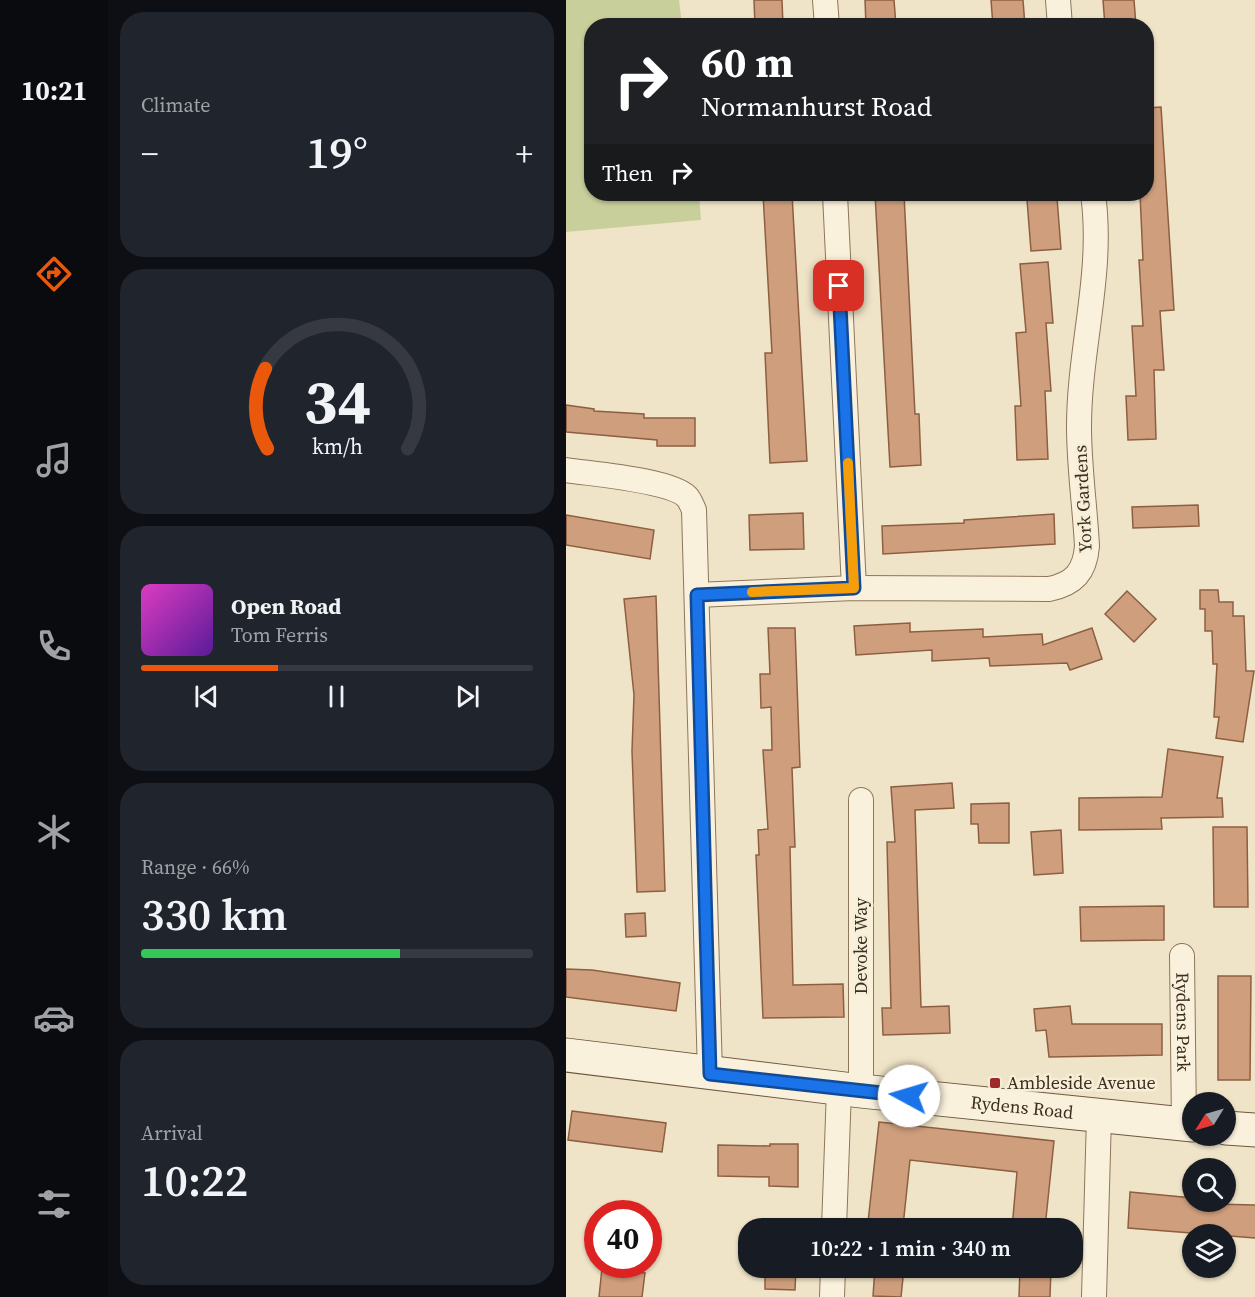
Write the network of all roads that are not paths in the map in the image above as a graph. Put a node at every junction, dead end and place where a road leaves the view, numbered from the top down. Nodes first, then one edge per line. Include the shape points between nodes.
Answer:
1 (825, 0) edge
2 (1058, 0) edge
3 (826, 18) edge
4 (1059, 18) edge
5 (835, 201) edge
6 (1094, 201) edge
7 (566, 470) edge
8 (854, 588) junction
9 (697, 595) junction
10 (861, 800) dead end
11 (1182, 956) dead end
12 (566, 1055) edge
13 (710, 1074) junction
14 (850, 1090) junction
15 (1187, 1092) edge
16 (1099, 1116) junction
17 (1182, 1123) edge
18 (1236, 1129) edge
19 (1256, 1130) edge
20 (835, 1218) edge
21 (833, 1278) edge
22 (832, 1297) edge
23 (1094, 1297) edge

1 - 3 street
2 - 4 street
5 - 8 street
6 - 8 street, York Gardens via 1095,281 1079,427 1088,546 1078,576 1065,586 1049,589
7 - 9 street via 644,481 686,496 694,510 696,526
8 - 9 street, York Gardens
9 - 13 street
10 - 14 street, Devoke Way
11 - 15 street, Rydens Park
12 - 13 street, Rydens Road
13 - 14 street, Rydens Road
14 - 16 street, Rydens Road
14 - 20 street, Devoke Way
16 - 17 street, Rydens Road
16 - 23 street
18 - 19 street
21 - 22 street

